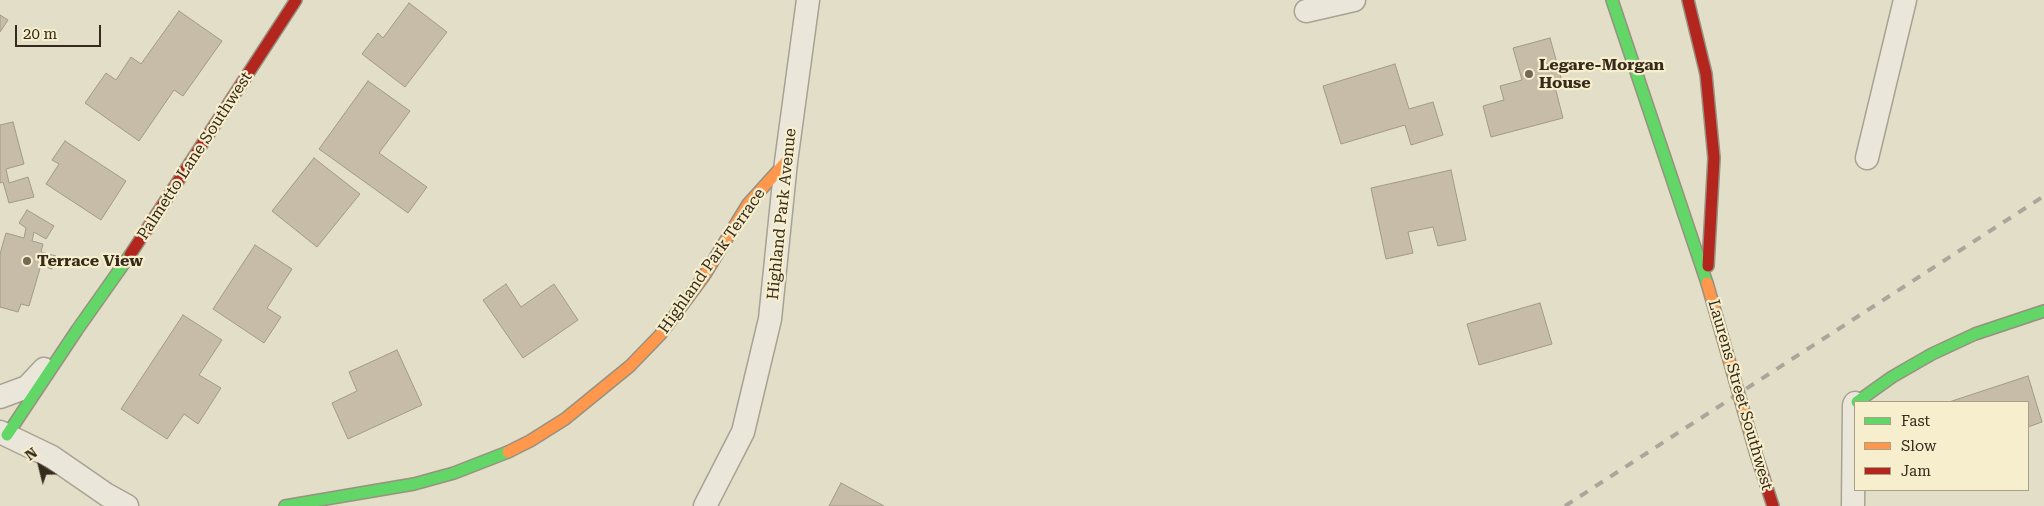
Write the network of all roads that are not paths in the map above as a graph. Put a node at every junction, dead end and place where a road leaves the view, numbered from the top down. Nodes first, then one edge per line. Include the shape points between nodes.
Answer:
1 (296, 0) edge
2 (808, 0) edge
3 (1354, 0) edge
4 (1612, 0) edge
5 (1688, 0) edge
6 (1905, 0) edge
7 (1306, 11) dead end
8 (1867, 158) dead end
9 (786, 162) junction
10 (1707, 283) junction
11 (2044, 311) edge
12 (68, 345) junction
13 (0, 397) edge
14 (1859, 401) edge
15 (1854, 404) edge
16 (3, 434) edge
17 (128, 506) edge
18 (285, 506) edge
19 (706, 506) edge
20 (1773, 506) edge
21 (1853, 506) edge

1 - 12 street, Palmetto Lane Southwest via 146,232
2 - 9 street, Highland Park Avenue
3 - 7 street
4 - 10 street, Laurens Street Southwest
5 - 10 street, Laurens Street Southwest via 1706,74 1714,158
6 - 8 street
9 - 18 street, Highland Park Terrace via 748,204 700,282 660,335 630,366 565,419 530,441 454,473 414,484
9 - 19 street, Highland Park Avenue via 770,319 743,432
10 - 20 street, Laurens Street Southwest, bridge
11 - 14 street via 1975,334 1932,354
12 - 13 street via 27,387
12 - 16 street, Palmetto Lane Southwest
15 - 21 street
16 - 17 street via 52,457

